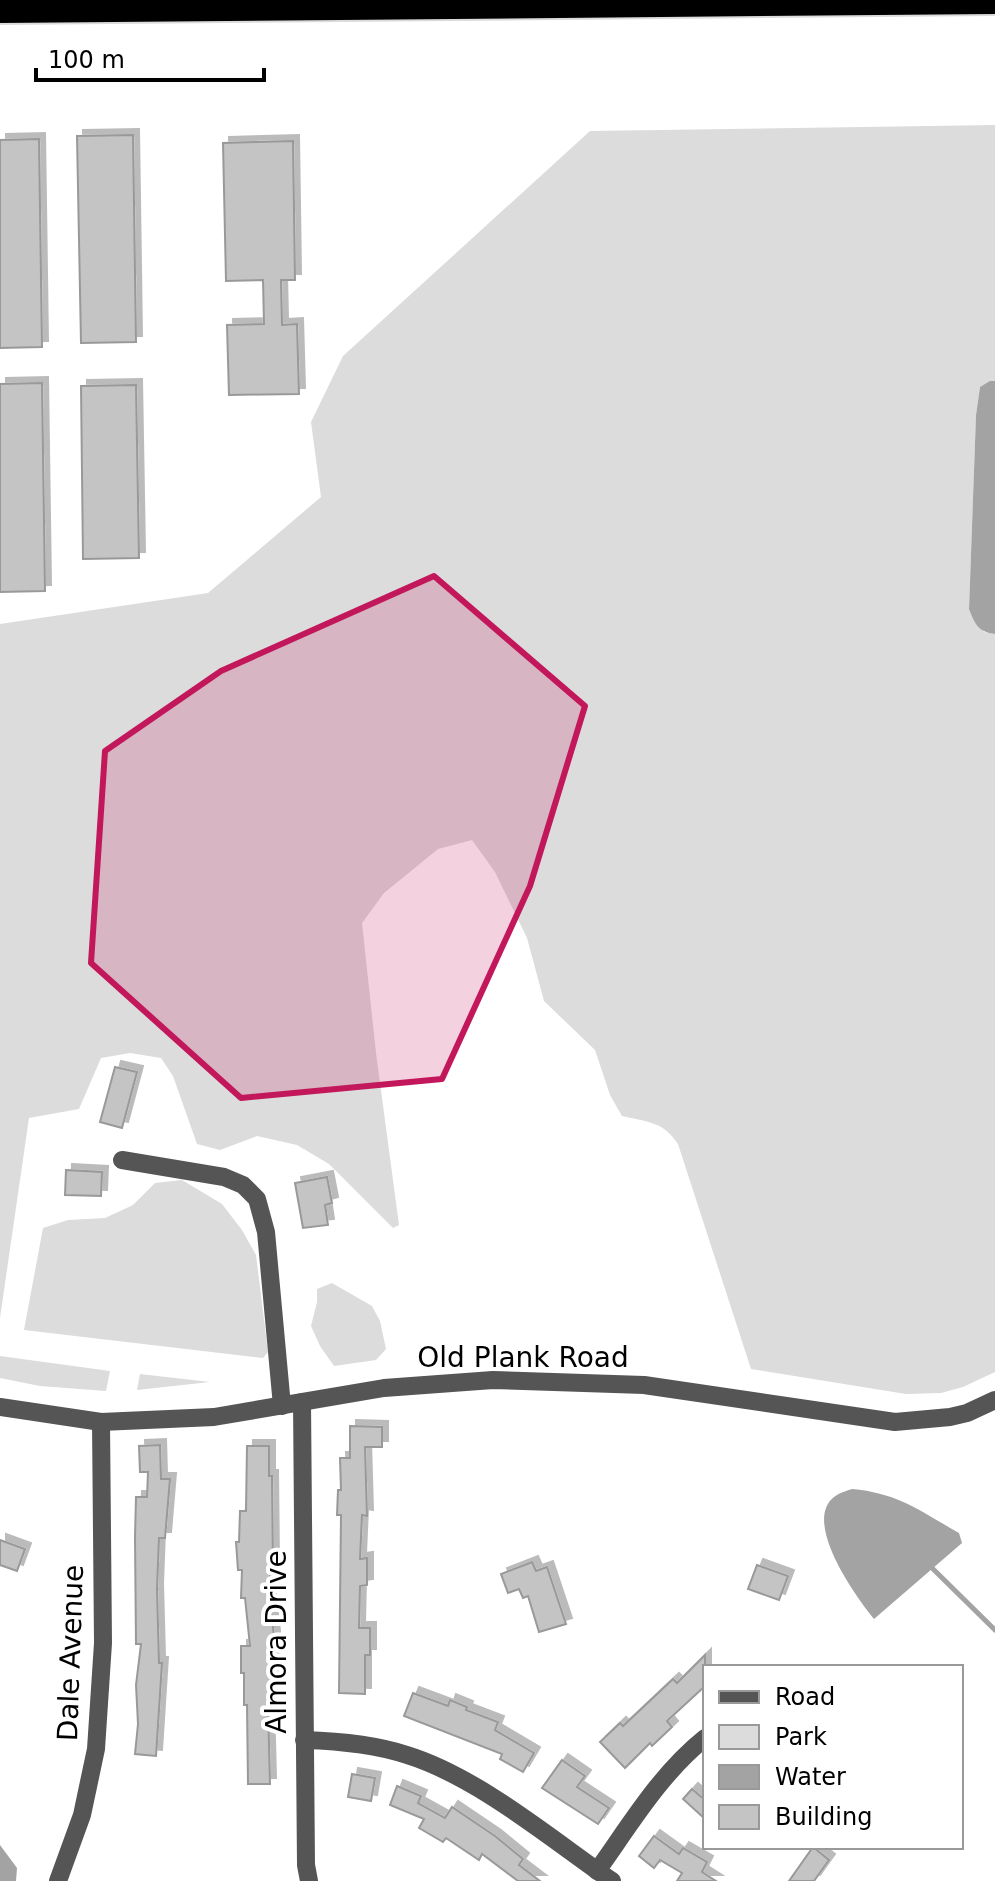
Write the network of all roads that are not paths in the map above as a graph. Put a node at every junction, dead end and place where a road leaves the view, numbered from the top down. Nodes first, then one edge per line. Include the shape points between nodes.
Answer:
1 (954, 2) edge
2 (995, 2) edge
3 (470, 4) edge
4 (0, 11) edge
5 (122, 1160) dead end
6 (995, 1400) edge
7 (302, 1402) junction
8 (282, 1406) junction
9 (0, 1407) edge
10 (101, 1422) junction
11 (304, 1740) junction
12 (703, 1740) edge
13 (605, 1876) edge
14 (58, 1881) edge
15 (309, 1881) edge

1 - 2 highway
1 - 3 highway
3 - 4 highway
5 - 8 street via 224,1177 257,1199 266,1232
6 - 7 street, Old Plank Road via 950,1417 895,1422 644,1385 493,1380 406,1385
7 - 8 street, Old Plank Road
7 - 11 street, Almora Drive
8 - 10 street, Old Plank Road via 214,1417
9 - 10 street, Old Plank Road
10 - 14 street, Dale Avenue via 103,1643 96,1749 82,1815
11 - 13 street via 342,1741 431,1764 488,1794
11 - 15 street, Almora Drive
12 - 13 street via 650,1795

